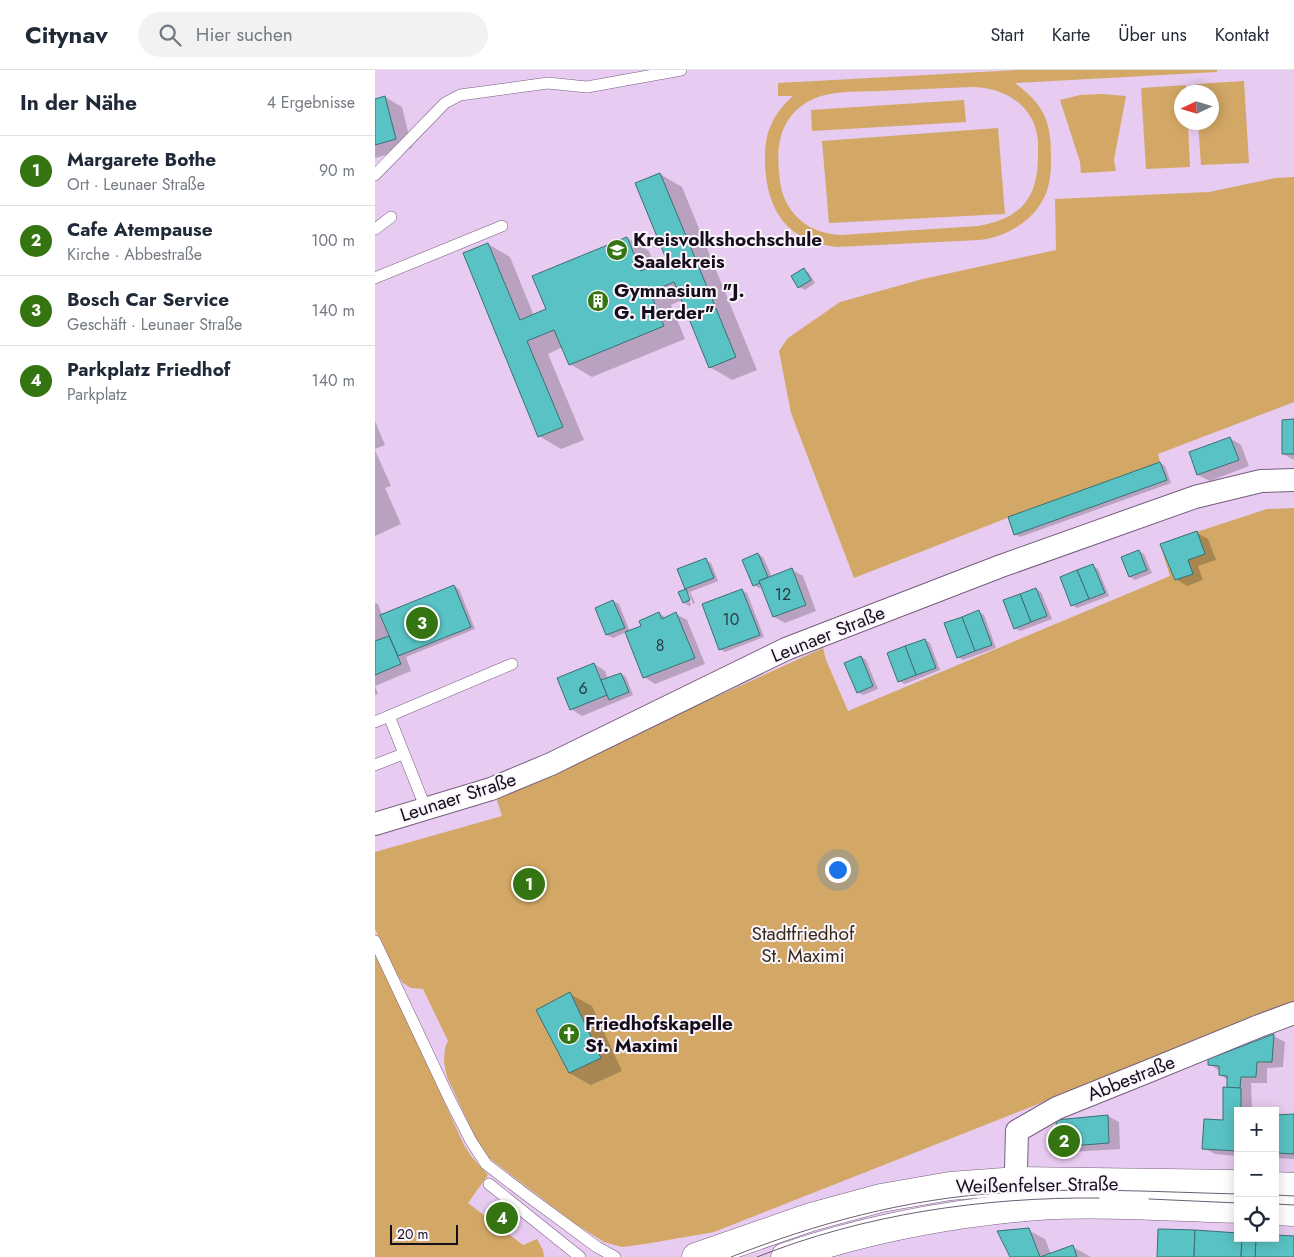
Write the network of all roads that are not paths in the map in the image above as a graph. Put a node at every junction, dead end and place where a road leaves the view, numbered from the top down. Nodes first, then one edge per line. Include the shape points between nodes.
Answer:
1 (681, 70) edge
2 (375, 174) edge
3 (391, 217) dead end
4 (502, 226) dead end
5 (375, 229) edge
6 (375, 278) edge
7 (1294, 480) edge
8 (512, 664) dead end
9 (389, 716) junction
10 (375, 722) edge
11 (403, 754) junction
12 (375, 765) edge
13 (426, 809) junction
14 (375, 824) edge
15 (375, 941) edge
16 (1294, 1013) edge
17 (1018, 1181) junction
18 (489, 1184) dead end
19 (1234, 1184) edge
20 (1279, 1186) edge
21 (1294, 1187) edge
22 (1234, 1209) edge
23 (1279, 1211) edge
24 (1294, 1212) edge
25 (580, 1257) edge
26 (615, 1257) edge
27 (696, 1257) edge
28 (785, 1257) edge

1 - 2 lane via 587,86 548,83 460,95 445,103
3 - 5 lane
4 - 6 lane
7 - 13 street, Leunaer Straße via 1261,481 1195,497 1001,566 786,649 551,764 491,789
8 - 9 lane
9 - 10 lane
9 - 11 lane
11 - 12 lane
11 - 13 lane
13 - 14 street, Leunaer Straße
15 - 26 lane via 450,1100 486,1164
16 - 17 street, Abbestraße via 1057,1108 1017,1131
17 - 19 main road, Weißenfelser Straße
17 - 27 main road, Weißenfelser Straße via 950,1186 881,1198 811,1217
18 - 25 lane
20 - 21 main road
22 - 28 main road, Weißenfelser Straße via 1118,1204 1037,1206 903,1224
23 - 24 main road

